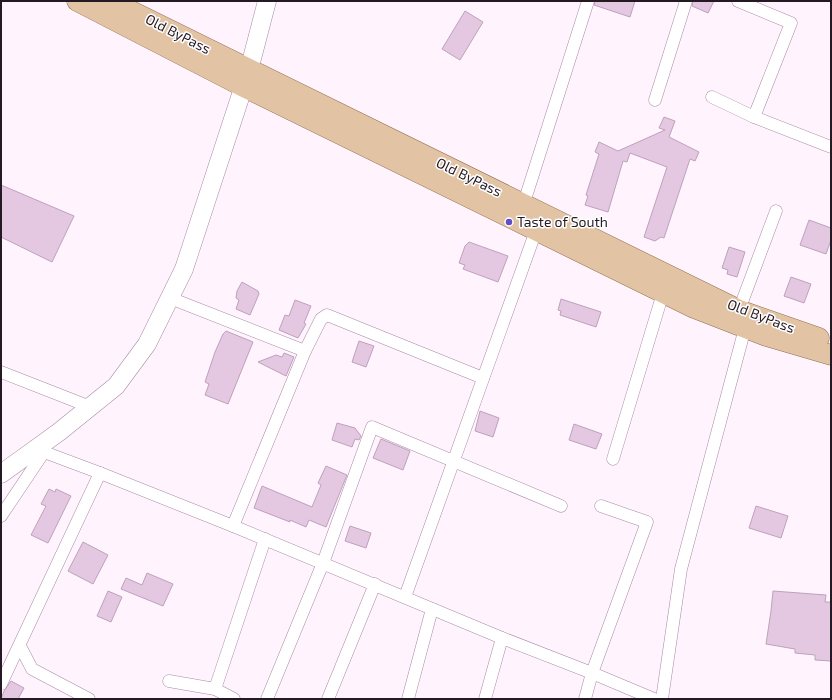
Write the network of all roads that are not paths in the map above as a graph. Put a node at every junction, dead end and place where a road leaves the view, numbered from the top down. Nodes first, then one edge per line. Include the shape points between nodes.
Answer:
1 (77, 1) edge
2 (111, 1) edge
3 (267, 1) edge
4 (588, 1) edge
5 (686, 1) edge
6 (738, 1) edge
7 (246, 79) junction
8 (712, 97) dead end
9 (655, 100) dead end
10 (754, 117) junction
11 (831, 147) edge
12 (776, 211) dead end
13 (520, 213) junction
14 (539, 222) junction
15 (663, 293) junction
16 (170, 298) junction
17 (742, 319) junction
18 (831, 343) edge
19 (305, 351) junction
20 (831, 355) edge
21 (1, 372) edge
22 (483, 378) junction
23 (88, 406) junction
24 (40, 451) junction
25 (613, 459) dead end
26 (454, 460) junction
27 (100, 473) junction
28 (1, 474) edge
29 (561, 506) dead end
30 (601, 506) dead end
31 (1, 516) edge
32 (233, 526) junction
33 (265, 540) junction
34 (322, 564) junction
35 (375, 584) junction
36 (405, 597) junction
37 (432, 609) junction
38 (502, 638) junction
39 (20, 646) junction
40 (592, 673) junction
41 (168, 681) dead end
42 (1, 684) edge
43 (215, 689) junction
44 (89, 699) edge
45 (234, 699) edge
46 (267, 699) edge
47 (328, 699) edge
48 (408, 699) edge
49 (485, 699) edge
50 (586, 699) edge
51 (654, 699) edge
52 (662, 699) edge

1 - 7 main road
2 - 7 main road, Old ByPass
3 - 7 street
4 - 13 street
5 - 9 street
6 - 10 street via 791,23
7 - 13 main road, Old ByPass
7 - 16 street via 184,269
8 - 10 street
10 - 11 street
12 - 17 street
13 - 14 main road, Old ByPass
14 - 15 main road
14 - 17 main road, Old ByPass
14 - 22 street
15 - 17 main road via 694,308
15 - 25 street
16 - 19 street
16 - 23 street via 143,350 116,386
17 - 18 main road, Old ByPass
17 - 20 main road via 766,336
17 - 52 street via 681,568
19 - 22 street via 321,319 327,315
19 - 32 street
21 - 23 street
22 - 26 street
23 - 24 street
24 - 27 street
24 - 28 street
24 - 31 street
26 - 29 street
26 - 34 street via 372,427
26 - 36 street
27 - 32 street
27 - 39 street
30 - 40 street via 647,522
32 - 33 street
33 - 34 street
33 - 43 street
34 - 35 street
34 - 46 street
35 - 36 street
35 - 47 street
36 - 37 street
37 - 38 street
37 - 48 street
38 - 40 street
38 - 49 street
39 - 42 street
39 - 44 street via 32,669
40 - 50 street
40 - 51 street
41 - 43 street
43 - 45 street

